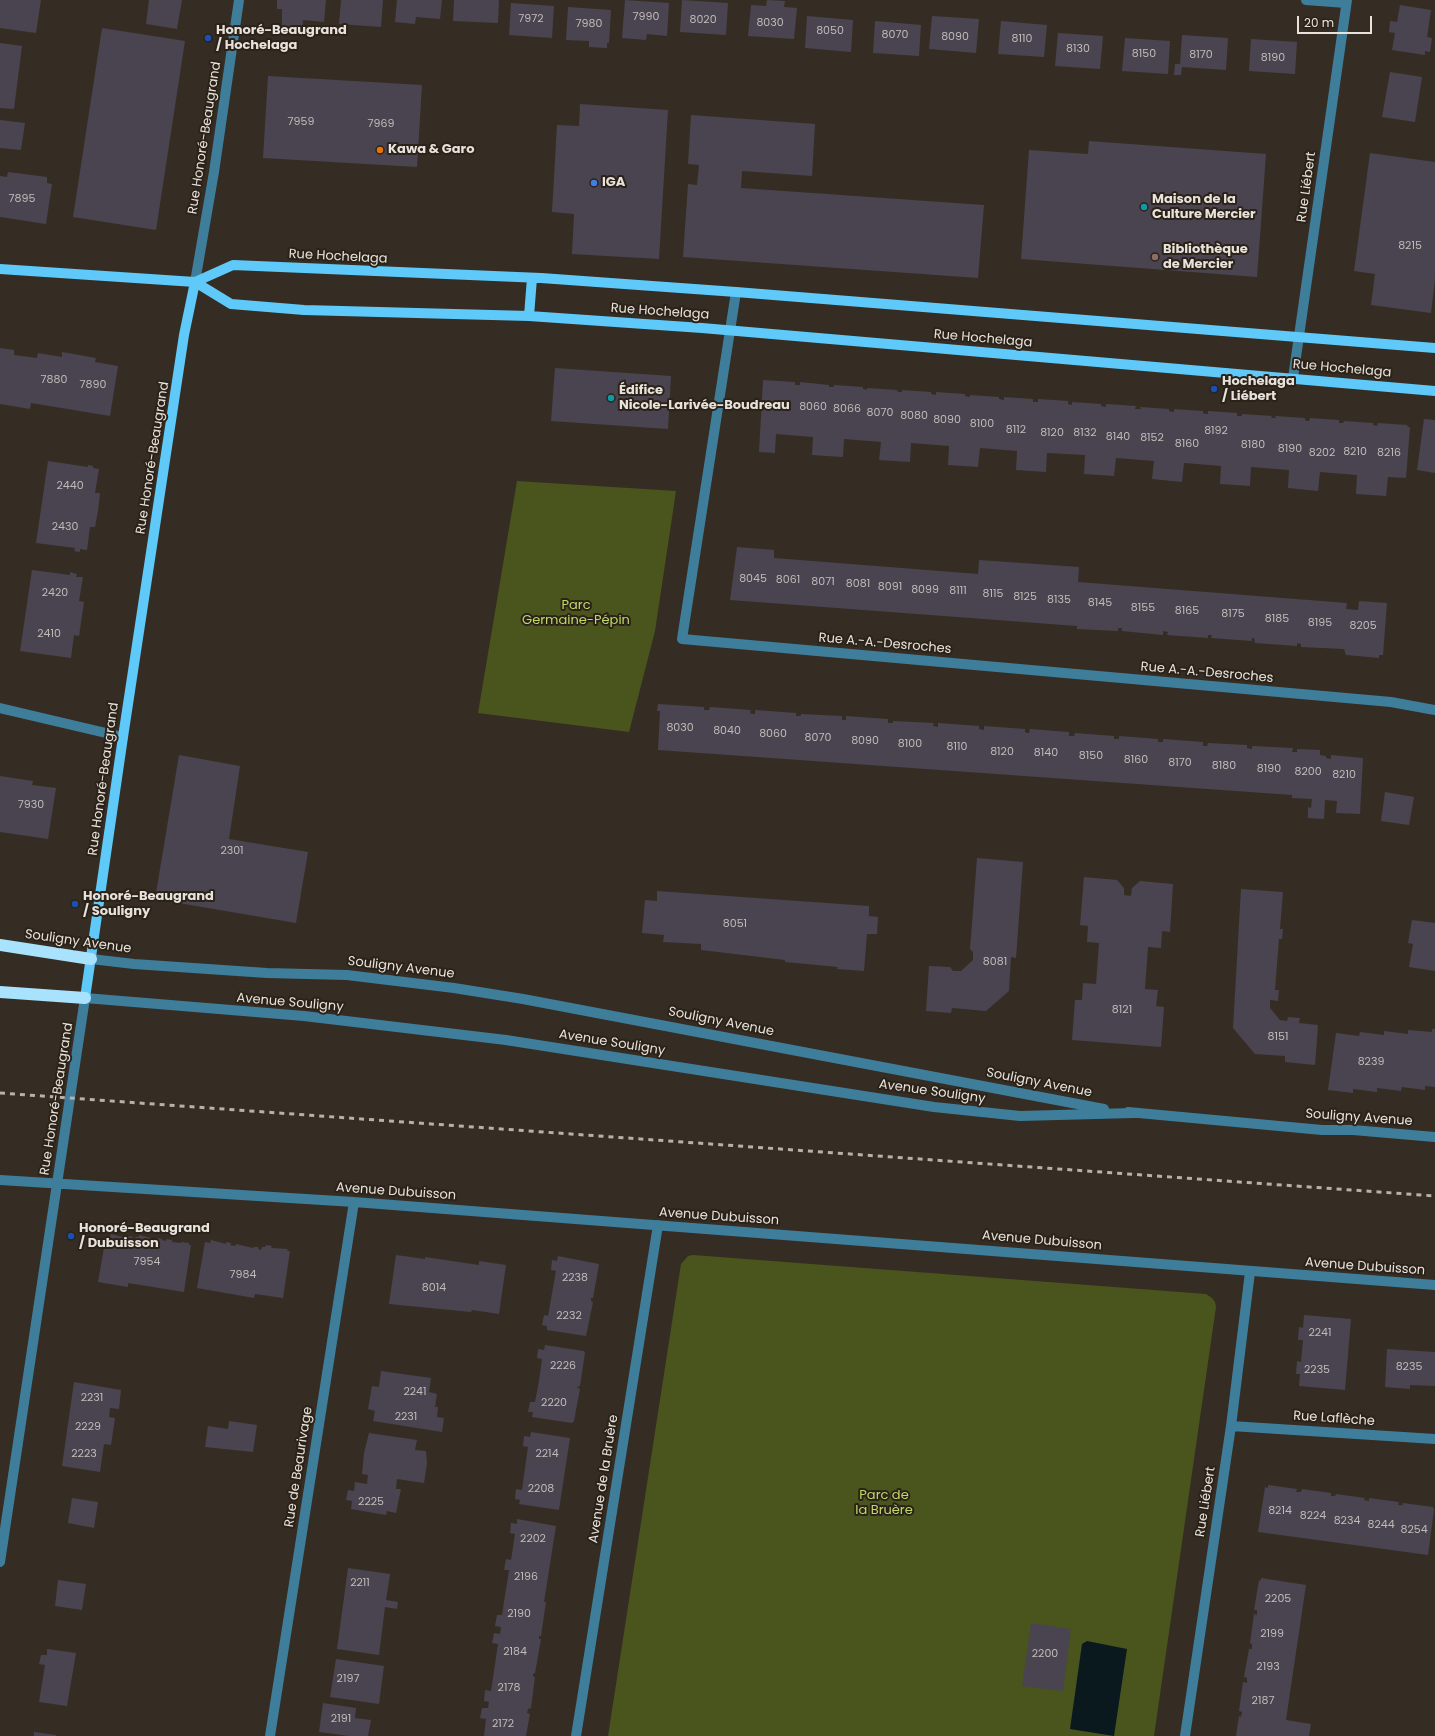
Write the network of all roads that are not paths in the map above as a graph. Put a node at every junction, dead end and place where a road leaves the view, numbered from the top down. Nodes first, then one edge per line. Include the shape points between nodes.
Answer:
1 (239, 0) edge
2 (1306, 0) edge
3 (1346, 1) edge
4 (0, 269) edge
5 (532, 278) junction
6 (194, 282) junction
7 (736, 292) junction
8 (529, 316) junction
9 (731, 330) junction
10 (1299, 336) junction
11 (1435, 348) edge
12 (1293, 378) junction
13 (1435, 390) edge
14 (0, 708) edge
15 (1435, 710) edge
16 (123, 736) junction
17 (0, 945) edge
18 (91, 959) junction
19 (0, 992) edge
20 (85, 998) junction
21 (1134, 1113) junction
22 (1435, 1137) edge
23 (0, 1180) edge
24 (57, 1184) junction
25 (354, 1202) junction
26 (658, 1225) junction
27 (1250, 1272) junction
28 (1435, 1285) edge
29 (1231, 1426) junction
30 (1435, 1439) edge
31 (0, 1562) edge
32 (270, 1736) edge
33 (576, 1736) edge
34 (1184, 1736) edge

1 - 6 street, Rue Honoré-Beaugrand via 214,172
2 - 3 street
3 - 10 street, Rue Liébert
4 - 6 main road, Rue Hochelaga
5 - 6 main road, Rue Hochelaga via 233,265
5 - 7 main road, Rue Hochelaga
5 - 8 main road
6 - 8 main road, Rue Hochelaga via 230,304 304,310
6 - 16 main road, Rue Honoré-Beaugrand
7 - 9 street, Rue A.-A.-Desroches
7 - 10 main road, Rue Hochelaga
8 - 9 main road, Rue Hochelaga
9 - 12 main road, Rue Hochelaga
9 - 15 street, Rue A.-A.-Desroches via 682,639 1391,702
10 - 11 main road, Rue Hochelaga
10 - 12 street, Rue Liébert
12 - 13 main road, Rue Hochelaga
14 - 16 street
16 - 18 main road, Rue Honoré-Beaugrand
17 - 18 highway, Souligny Avenue
18 - 20 main road, Rue Honoré-Beaugrand
18 - 21 street, Souligny Avenue via 267,973 347,975 454,988
19 - 20 highway
20 - 21 street, Avenue Souligny via 304,1016 499,1039 934,1107 1020,1116
20 - 24 street, Rue Honoré-Beaugrand
21 - 22 street, Souligny Avenue via 1322,1130
23 - 24 street, Avenue Dubuisson
24 - 25 street, Avenue Dubuisson
24 - 31 street, Rue Honoré-Beaugrand
25 - 26 street, Avenue Dubuisson
25 - 32 street, Rue de Beaurivage
26 - 27 street, Avenue Dubuisson
26 - 33 street, Avenue de la Bruère
27 - 28 street, Avenue Dubuisson
27 - 29 street, Rue Liébert
29 - 30 street, Rue Laflèche
29 - 34 street, Rue Liébert

